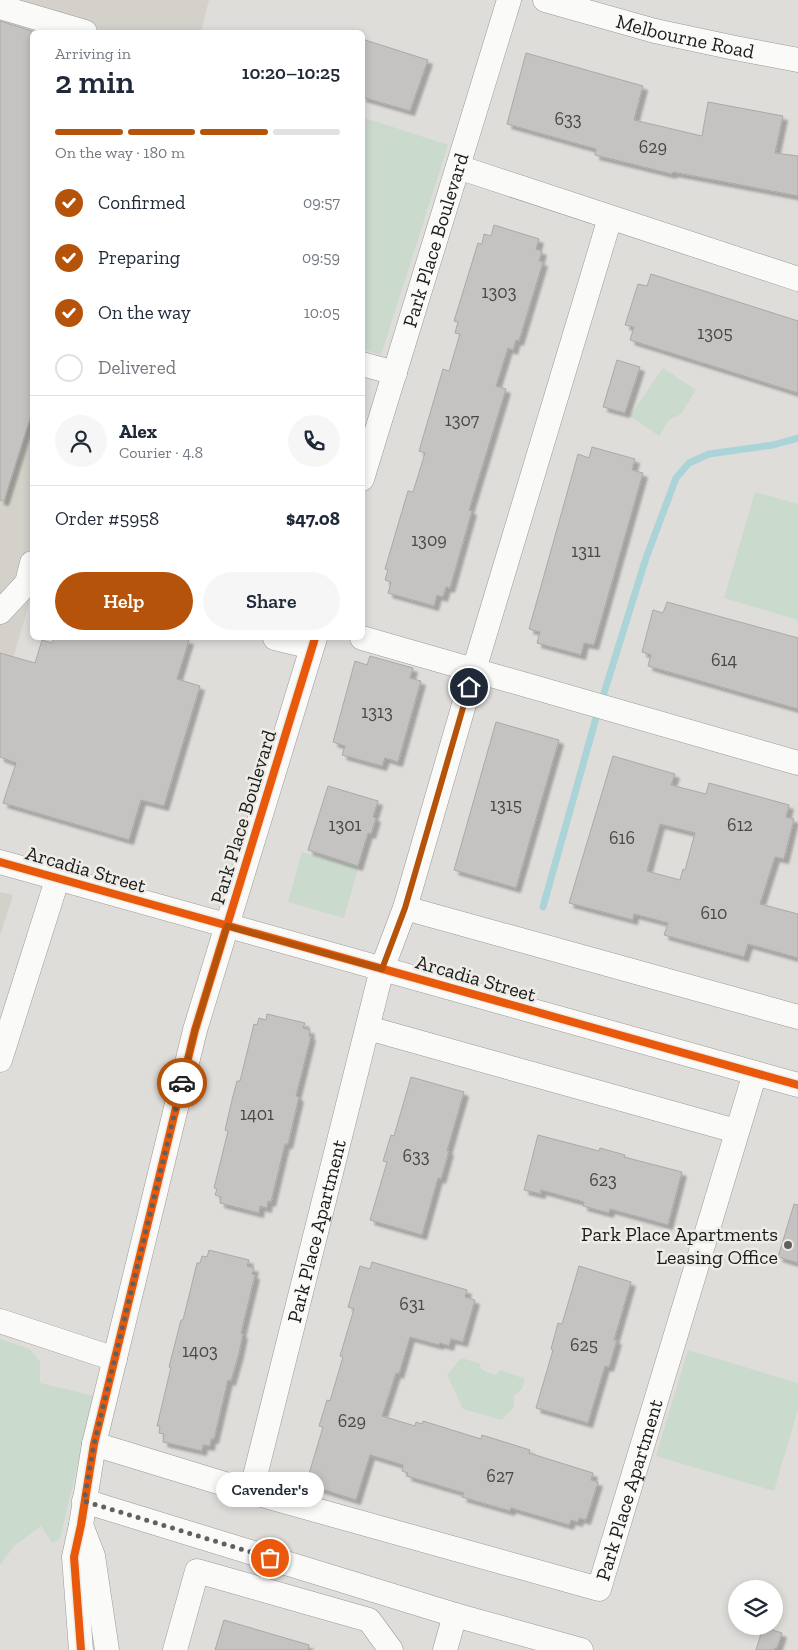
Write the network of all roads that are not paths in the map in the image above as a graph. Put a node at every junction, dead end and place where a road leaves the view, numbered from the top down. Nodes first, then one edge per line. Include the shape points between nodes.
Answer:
1 (509, 0) edge
2 (545, 0) edge
3 (0, 7) edge
4 (78, 30) edge
5 (798, 60) edge
6 (458, 167) junction
7 (610, 218) junction
8 (798, 279) edge
9 (365, 365) edge
10 (395, 372) junction
11 (365, 469) edge
12 (30, 571) edge
13 (0, 612) edge
14 (365, 639) edge
15 (294, 640) edge
16 (313, 642) edge
17 (474, 670) junction
18 (798, 763) edge
19 (0, 862) edge
20 (58, 877) junction
21 (405, 908) junction
22 (227, 926) junction
23 (382, 969) junction
24 (798, 1017) edge
25 (368, 1028) junction
26 (0, 1060) edge
27 (755, 1073) junction
28 (798, 1086) edge
29 (736, 1131) junction
30 (0, 1320) edge
31 (115, 1359) junction
32 (94, 1444) junction
33 (251, 1492) junction
34 (84, 1501) junction
35 (83, 1556) junction
36 (455, 1615) junction
37 (81, 1650) edge
38 (107, 1650) edge
39 (175, 1650) edge
40 (391, 1650) edge
41 (445, 1650) edge
42 (581, 1650) edge

1 - 6 street, Park Place Boulevard
2 - 5 street, Melbourne Road via 655,30
3 - 4 street
6 - 7 street
6 - 10 street, Park Place Boulevard
7 - 8 street
7 - 17 street, Park Place Apartment
9 - 10 street
10 - 11 street, Park Place Boulevard
12 - 13 street via 27,583
14 - 17 street
15 - 16 street
16 - 22 street, Park Place Boulevard
17 - 18 street
17 - 21 street, Park Place Apartment
19 - 20 street, Arcadia Street
20 - 22 street, Arcadia Street
20 - 26 street
21 - 23 street, Park Place Apartment
21 - 24 street
22 - 23 street, Arcadia Street
22 - 31 street, Park Place Boulevard via 195,1030
23 - 25 street, Park Place Apartment
23 - 27 street, Arcadia Street
25 - 29 street
25 - 33 street, Park Place Apartment
27 - 28 street, Arcadia Street
27 - 29 street, Park Place Apartment
29 - 33 street, Park Place Apartment via 599,1589
30 - 31 street
31 - 32 street, Park Place Boulevard
32 - 33 street, Park Place Apartment
32 - 34 street, Park Place Boulevard
34 - 35 street, Park Place Boulevard via 81,1525
34 - 36 street
35 - 37 street, Park Place Boulevard
35 - 38 street, Park Place Boulevard
36 - 41 street
36 - 42 street
39 - 40 street via 197,1571 369,1620

